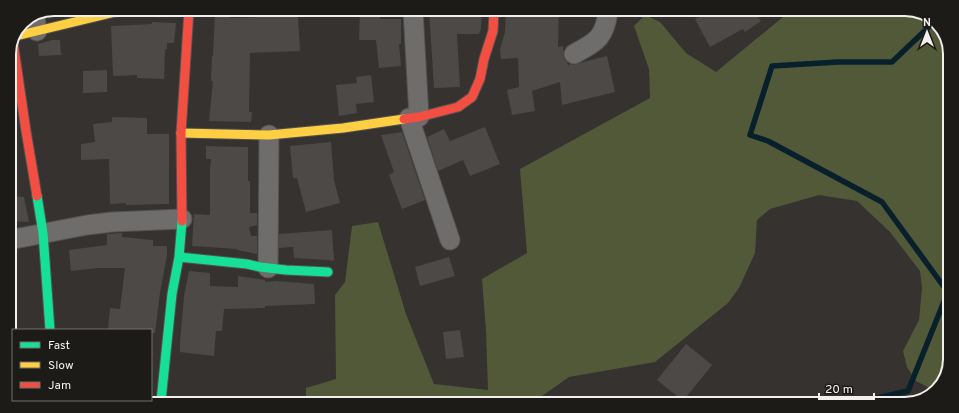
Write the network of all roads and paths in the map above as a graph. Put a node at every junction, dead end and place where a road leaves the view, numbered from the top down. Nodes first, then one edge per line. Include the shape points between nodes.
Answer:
1 (85, 16) edge
2 (189, 16) edge
3 (413, 16) edge
4 (494, 16) edge
5 (608, 16) edge
6 (36, 24) edge
7 (24, 31) edge
8 (574, 54) dead end
9 (16, 63) edge
10 (414, 117) junction
11 (181, 133) junction
12 (269, 135) junction
13 (182, 219) junction
14 (43, 232) junction
15 (16, 238) edge
16 (450, 240) dead end
17 (179, 257) junction
18 (268, 268) junction
19 (328, 272) dead end
20 (50, 329) edge
21 (161, 397) edge

1 - 6 street
2 - 11 street
3 - 10 street
4 - 10 street via 494,31 480,79 472,96 458,107
5 - 8 street via 602,34 596,41
6 - 7 street
9 - 14 street
10 - 12 street via 343,128
10 - 16 street
11 - 12 street
11 - 13 street
12 - 18 street
13 - 14 street via 112,222
13 - 17 street
14 - 15 street
14 - 20 street
17 - 18 street
17 - 21 street via 172,294
18 - 19 street

